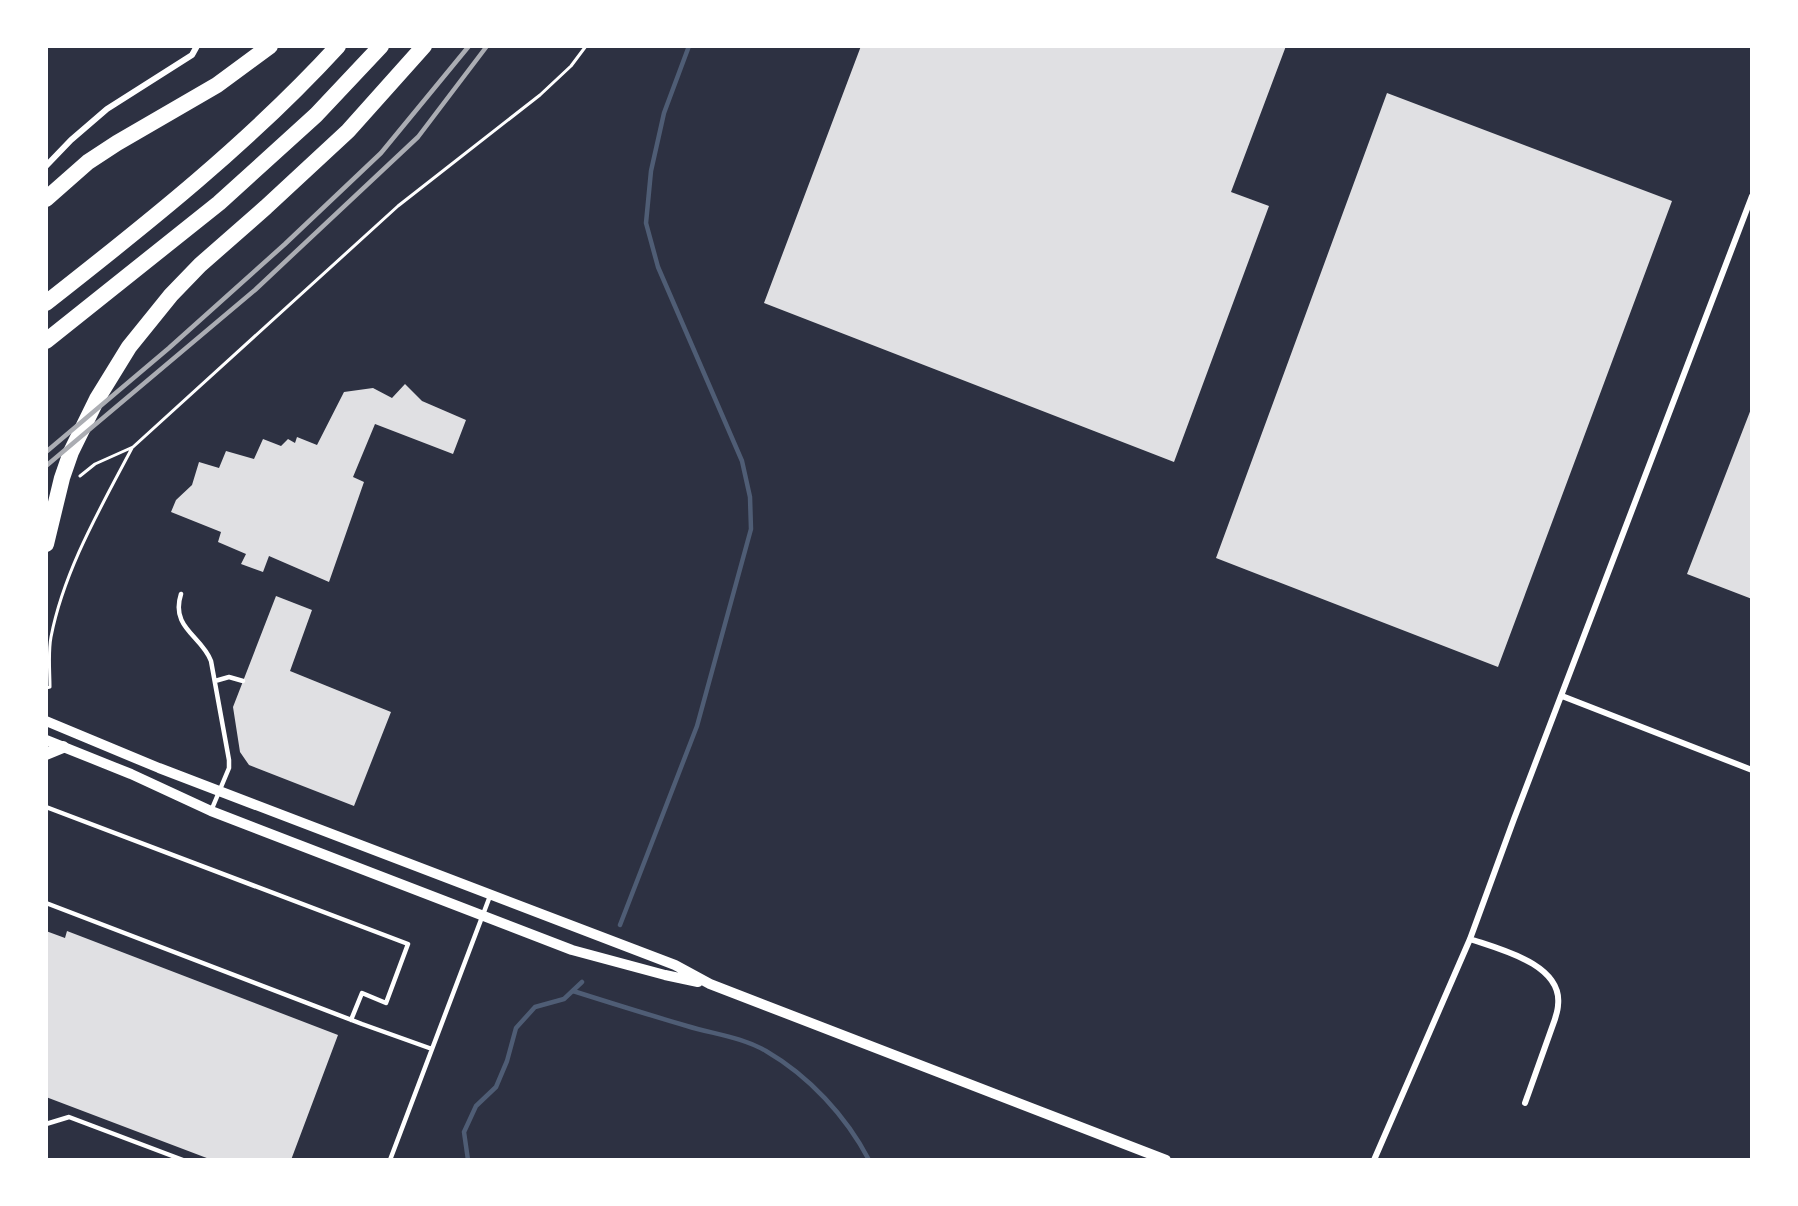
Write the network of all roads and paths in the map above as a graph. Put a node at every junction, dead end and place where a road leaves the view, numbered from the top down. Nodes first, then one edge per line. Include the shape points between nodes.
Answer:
1 (197, 46) edge
2 (270, 46) edge
3 (338, 46) edge
4 (381, 46) edge
5 (424, 46) edge
6 (586, 46) edge
7 (46, 166) edge
8 (1752, 196) edge
9 (46, 198) edge
10 (46, 303) edge
11 (46, 341) edge
12 (133, 447) junction
13 (79, 477) dead end
14 (46, 544) edge
15 (181, 594) dead end
16 (215, 681) junction
17 (243, 681) dead end
18 (46, 688) edge
19 (1562, 696) junction
20 (46, 721) edge
21 (46, 740) edge
22 (63, 747) junction
23 (46, 753) edge
24 (1752, 770) edge
25 (219, 791) junction
26 (46, 807) edge
27 (211, 811) junction
28 (491, 895) junction
29 (46, 903) edge
30 (483, 916) junction
31 (1470, 939) junction
32 (710, 984) junction
33 (351, 1020) junction
34 (432, 1049) junction
35 (1525, 1102) dead end
36 (46, 1124) edge
37 (183, 1160) edge
38 (390, 1160) edge
39 (1166, 1160) edge
40 (1374, 1160) edge

1 - 7 street via 192,55 90,122
2 - 9 highway via 217,85 88,162
3 - 10 highway via 206,174
4 - 11 highway via 316,115 219,203
5 - 14 highway via 348,131 200,265 129,347 71,452
6 - 12 path via 571,66 540,94 398,206
8 - 19 street
12 - 13 path via 95,464
12 - 18 path via 94,518 64,592 51,639 50,687
15 - 16 lane via 178,603 183,622 208,652
16 - 17 lane via 230,677
16 - 25 lane via 229,760
19 - 24 street
19 - 31 street
20 - 25 street
21 - 22 street
22 - 23 main road
22 - 27 street
25 - 27 lane
25 - 28 street
26 - 33 lane via 408,944 386,1003 362,993
27 - 30 street
28 - 30 lane
28 - 32 street via 675,965
29 - 33 lane
30 - 32 street via 572,950
30 - 34 lane
31 - 35 street via 1542,969 1558,993 1555,1019
31 - 40 street
32 - 39 street
33 - 34 lane
34 - 38 lane
36 - 37 lane via 69,1117

